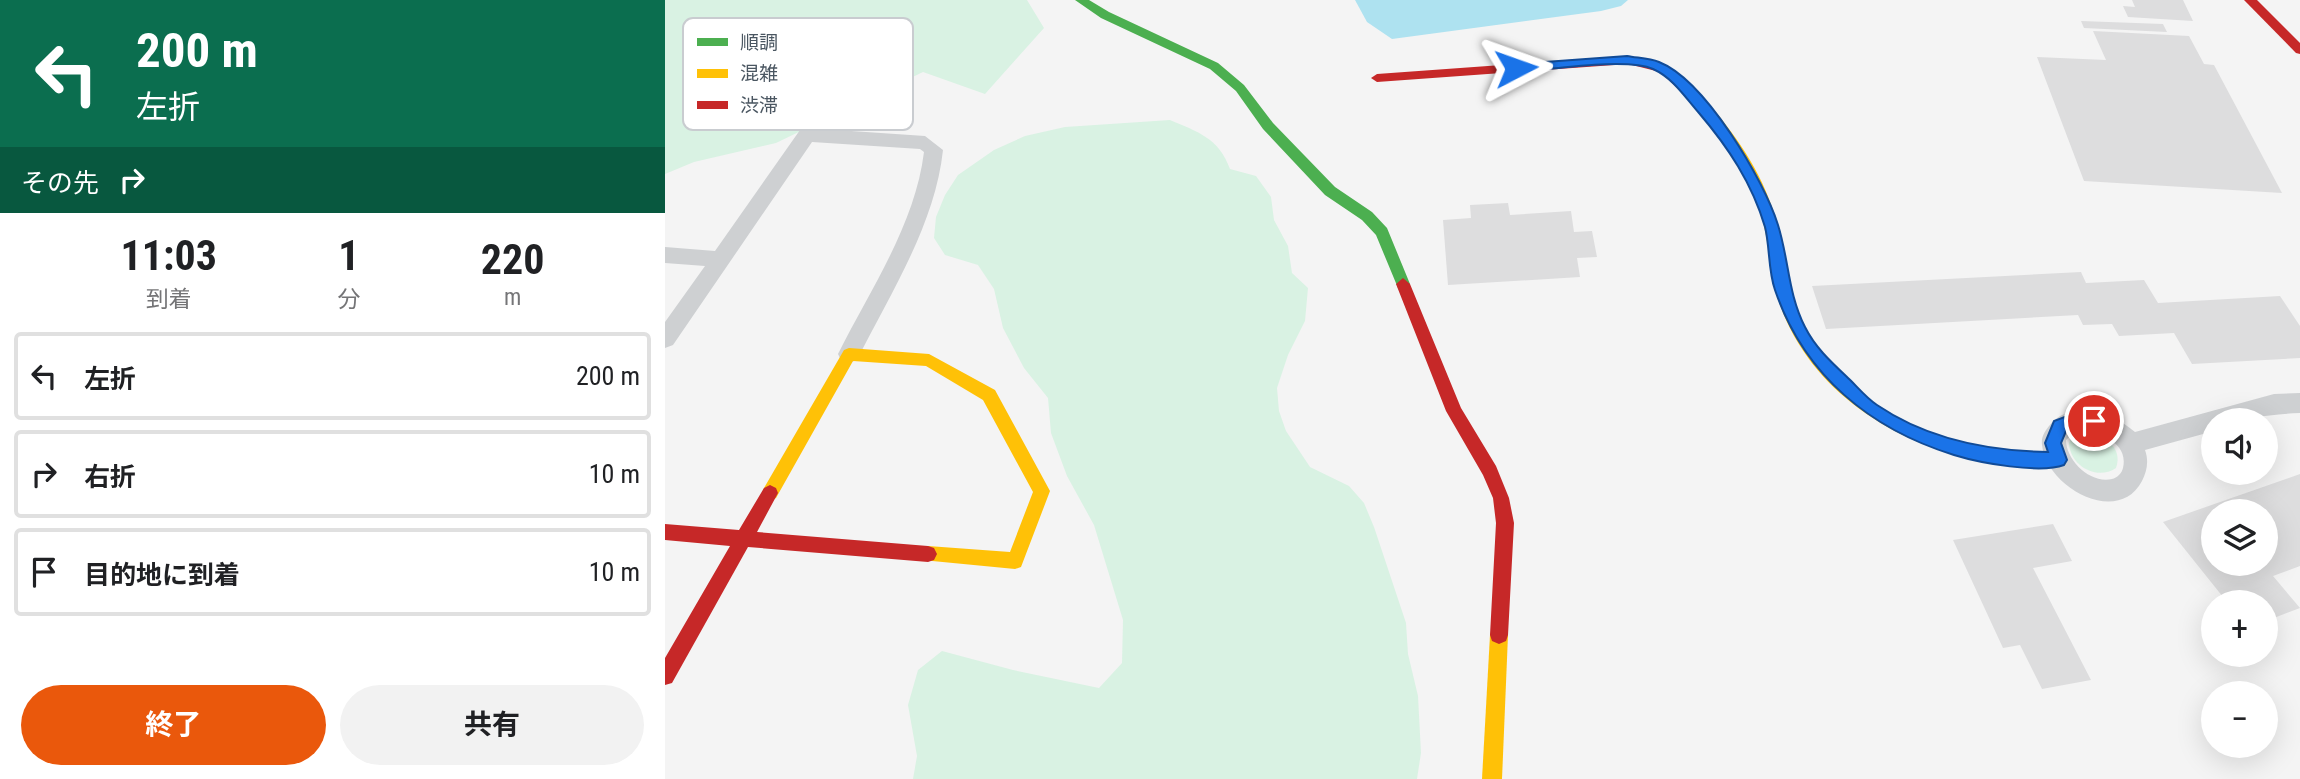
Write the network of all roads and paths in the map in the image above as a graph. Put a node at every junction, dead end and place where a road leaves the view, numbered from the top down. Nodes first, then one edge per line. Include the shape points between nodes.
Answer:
1 (1081, 0) edge
2 (2250, 0) edge
3 (2300, 50) edge
4 (1377, 78) dead end
5 (665, 255) edge
6 (720, 259) junction
7 (665, 338) edge
8 (849, 354) junction
9 (2300, 403) edge
10 (2259, 408) edge
11 (2201, 424) edge
12 (2130, 444) junction
13 (2059, 460) junction
14 (665, 532) edge
15 (742, 539) junction
16 (665, 676) edge
17 (1492, 779) edge

1 - 17 street via 1214,66 1240,88 1268,126 1330,191 1382,232 1454,411 1501,498 1506,523
2 - 3 street
4 - 13 street via 1627,60 1666,69 1706,110 1758,187 1772,228 1789,310 1816,357 1841,384 1871,410 1936,442 1970,453
5 - 6 street
6 - 7 street
6 - 8 street via 807,135 925,143 934,150 935,167
8 - 15 street
8 - 15 street via 929,360 989,395 1042,491 1015,561
9 - 10 street
11 - 12 street
12 - 13 street via 2102,424 2071,420 2060,426 2054,437
12 - 13 street via 2137,471 2131,482 2120,488 2088,485 2072,476
14 - 15 street
15 - 16 street

